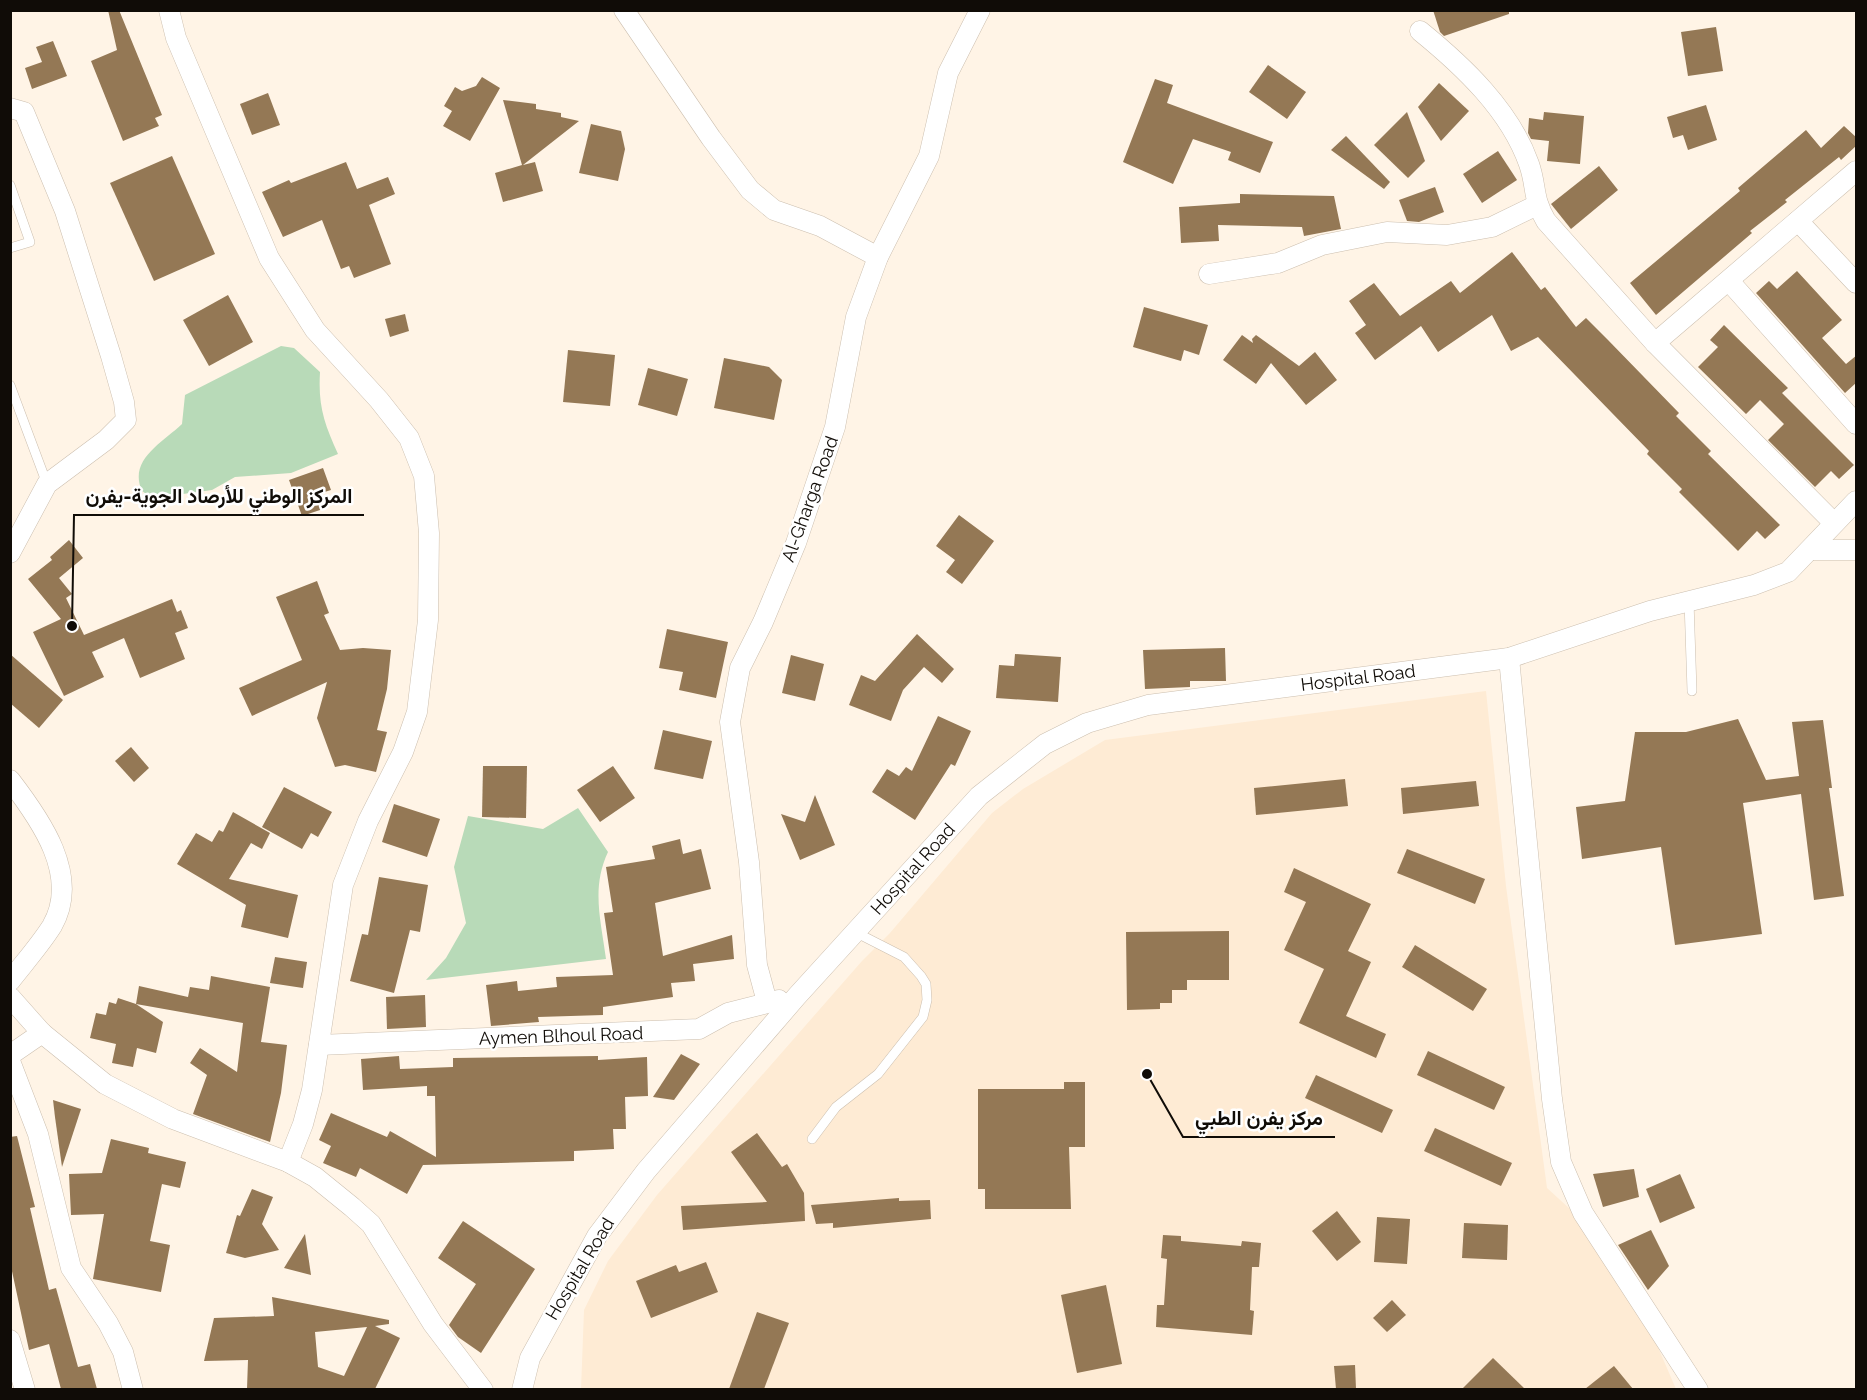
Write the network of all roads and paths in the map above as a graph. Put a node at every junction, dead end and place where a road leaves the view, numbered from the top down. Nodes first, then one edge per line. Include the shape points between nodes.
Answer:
1 (169, 10) edge
2 (624, 10) edge
3 (980, 10) edge
4 (1420, 31) dead end
5 (10, 108) edge
6 (1857, 171) edge
7 (10, 185) edge
8 (1536, 205) junction
9 (1798, 221) junction
10 (10, 248) edge
11 (878, 257) junction
12 (1209, 274) dead end
13 (1729, 281) junction
14 (1857, 283) edge
15 (1655, 343) junction
16 (10, 385) edge
17 (1857, 424) edge
18 (47, 484) junction
19 (1857, 501) edge
20 (1834, 523) junction
21 (1811, 550) junction
22 (1857, 550) edge
23 (10, 553) edge
24 (1689, 601) junction
25 (1509, 658) junction
26 (1692, 691) dead end
27 (10, 780) edge
28 (855, 932) junction
29 (10, 981) edge
30 (797, 996) junction
31 (10, 997) edge
32 (767, 1002) junction
33 (42, 1034) junction
34 (319, 1045) junction
35 (10, 1055) edge
36 (10, 1061) edge
37 (812, 1139) dead end
38 (288, 1162) junction
39 (10, 1340) edge
40 (25, 1389) edge
41 (133, 1389) edge
42 (483, 1389) edge
43 (522, 1389) edge
44 (1698, 1389) edge

1 - 34 street via 176,38 269,258 315,330 409,438 424,477 429,533 428,620 417,712 343,885
2 - 11 street via 750,190 774,210 820,226
3 - 11 street, Al-Gharga Road via 948,73 929,156
4 - 8 street via 1463,66 1510,126 1530,165
5 - 18 street via 24,112 65,211 124,402 126,420
6 - 9 street
7 - 10 lane via 30,242
8 - 12 street via 1492,227 1447,235 1387,232 1322,245 1278,262
8 - 15 street
9 - 13 street
9 - 14 street
11 - 32 street, Al-Gharga Road via 856,317 835,428 796,543 740,668 730,722 757,965
13 - 15 street
13 - 17 street
15 - 20 street
16 - 18 lane
18 - 23 street
19 - 20 street, Hospital Road
20 - 21 street, Hospital Road
21 - 22 street
21 - 24 street, Hospital Road via 1788,572
24 - 25 street, Hospital Road
24 - 26 lane
25 - 28 street, Hospital Road via 1148,705 1087,723 1045,744 979,796
25 - 44 street via 1561,1162 1583,1213
27 - 29 street via 52,846 61,873 61,899 53,925
28 - 30 street, Hospital Road
28 - 37 lane via 904,957 926,984 927,1000 923,1017 878,1074 836,1107
30 - 32 street, Aymen Blhoul Road
30 - 43 street, Hospital Road via 705,1099 597,1236 530,1358
31 - 33 street
32 - 34 street, Aymen Blhoul Road via 728,1013 699,1029
33 - 35 street
33 - 38 street via 105,1084 173,1119
34 - 38 street via 312,1090
36 - 41 street via 38,1134 71,1268 123,1352
38 - 42 street via 315,1178 371,1224 433,1324
39 - 40 street

